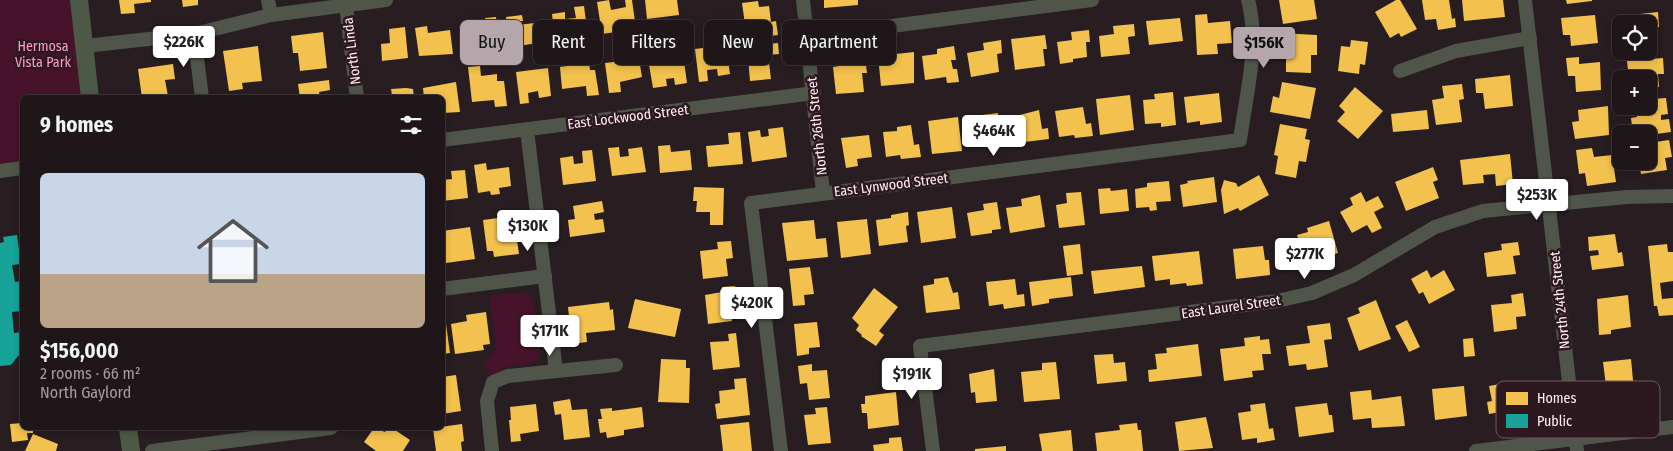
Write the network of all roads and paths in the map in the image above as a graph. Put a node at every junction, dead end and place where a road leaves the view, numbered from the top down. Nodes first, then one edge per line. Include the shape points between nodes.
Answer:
1 (80, 0) edge
2 (268, 0) edge
3 (386, 0) edge
4 (803, 0) edge
5 (1092, 0) edge
6 (1248, 0) edge
7 (1525, 0) edge
8 (346, 5) junction
9 (271, 15) junction
10 (805, 20) edge
11 (896, 25) edge
12 (194, 34) junction
13 (1530, 38) junction
14 (85, 46) junction
15 (810, 65) edge
16 (1400, 71) dead end
17 (814, 93) junction
18 (90, 95) edge
19 (202, 95) edge
20 (357, 95) edge
21 (527, 130) junction
22 (445, 140) edge
23 (20, 168) edge
24 (0, 171) edge
25 (823, 193) junction
26 (1673, 196) edge
27 (1549, 204) junction
28 (545, 276) junction
29 (445, 289) edge
30 (616, 365) dead end
31 (556, 371) junction
32 (1569, 381) edge
33 (1673, 427) edge
34 (1660, 429) edge
35 (128, 430) edge
36 (315, 430) edge
37 (1614, 438) edge
38 (1576, 445) edge
39 (131, 451) edge
40 (152, 451) edge
41 (492, 451) edge
42 (781, 451) edge
43 (933, 451) edge
44 (1476, 451) edge

1 - 14 main road
2 - 9 street
3 - 8 street
4 - 10 street, North 26th Street
5 - 11 street
6 - 25 street, East Lynwood Street via 1252,16 1252,52 1240,140
7 - 13 street, North 24th Street
8 - 9 street
8 - 20 street, North Linda
9 - 12 street
12 - 14 street
12 - 19 street
13 - 16 street via 1456,50
13 - 27 street, North 24th Street
14 - 18 main road
15 - 17 street, North 26th Street
17 - 21 street, East Lockwood Street
17 - 25 street, North 26th Street
21 - 22 street, East Lockwood Street
21 - 28 street
23 - 24 street
25 - 42 street, East Lynwood Street via 751,203
26 - 27 street, East Laurel Street
27 - 32 street, North 24th Street
27 - 43 street, East Laurel Street via 1483,211 1435,227 1354,275 1312,293 1277,301 920,346
28 - 29 street
28 - 31 street
30 - 31 street
31 - 41 street via 508,376 493,382 487,401
33 - 34 street
35 - 39 main road
36 - 40 street
37 - 38 street
38 - 44 street

